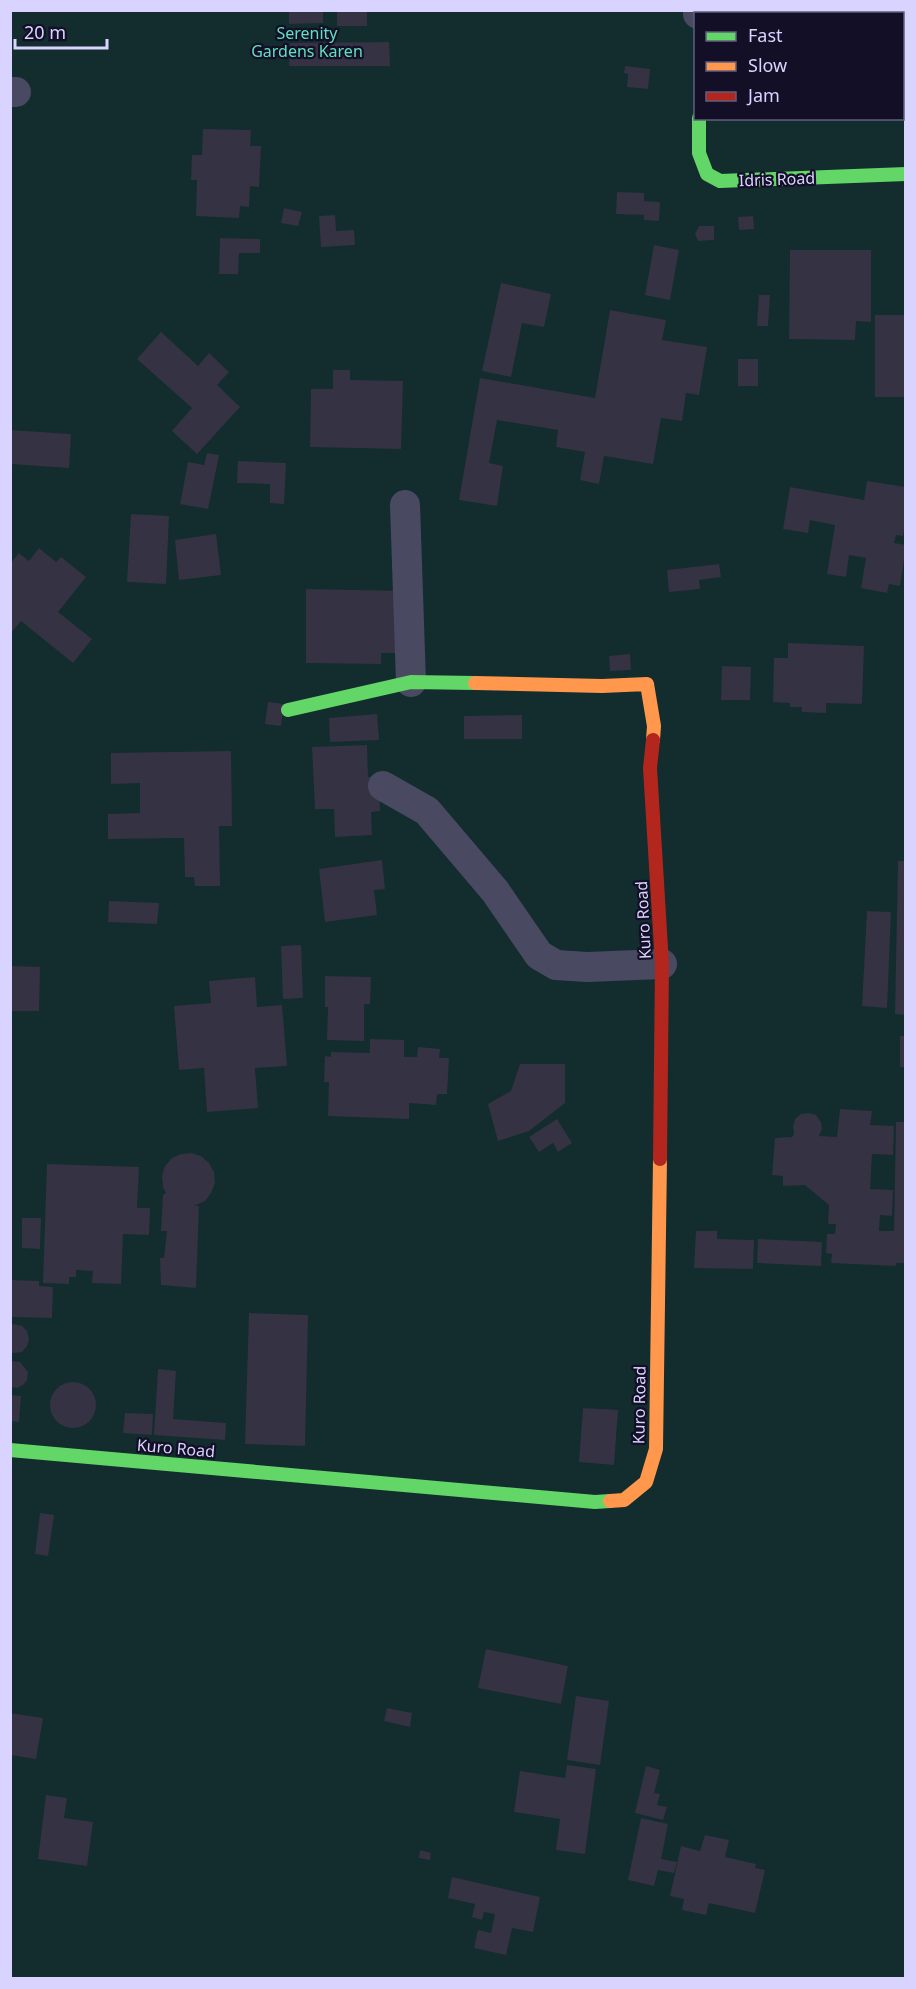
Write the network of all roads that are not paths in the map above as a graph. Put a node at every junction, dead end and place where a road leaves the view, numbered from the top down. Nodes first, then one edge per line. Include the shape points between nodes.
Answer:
1 (699, 120) edge
2 (906, 174) edge
3 (405, 505) dead end
4 (411, 682) junction
5 (288, 710) dead end
6 (384, 786) dead end
7 (662, 964) junction
8 (10, 1450) edge

1 - 2 street, Idris Road via 699,153 707,174 720,181
3 - 4 street
4 - 5 street
4 - 7 street, Kuro Road via 646,684 654,726 650,768
6 - 7 street via 427,811 495,891 538,955 556,965
7 - 8 street, Kuro Road via 656,1449 646,1482 624,1500 595,1502

